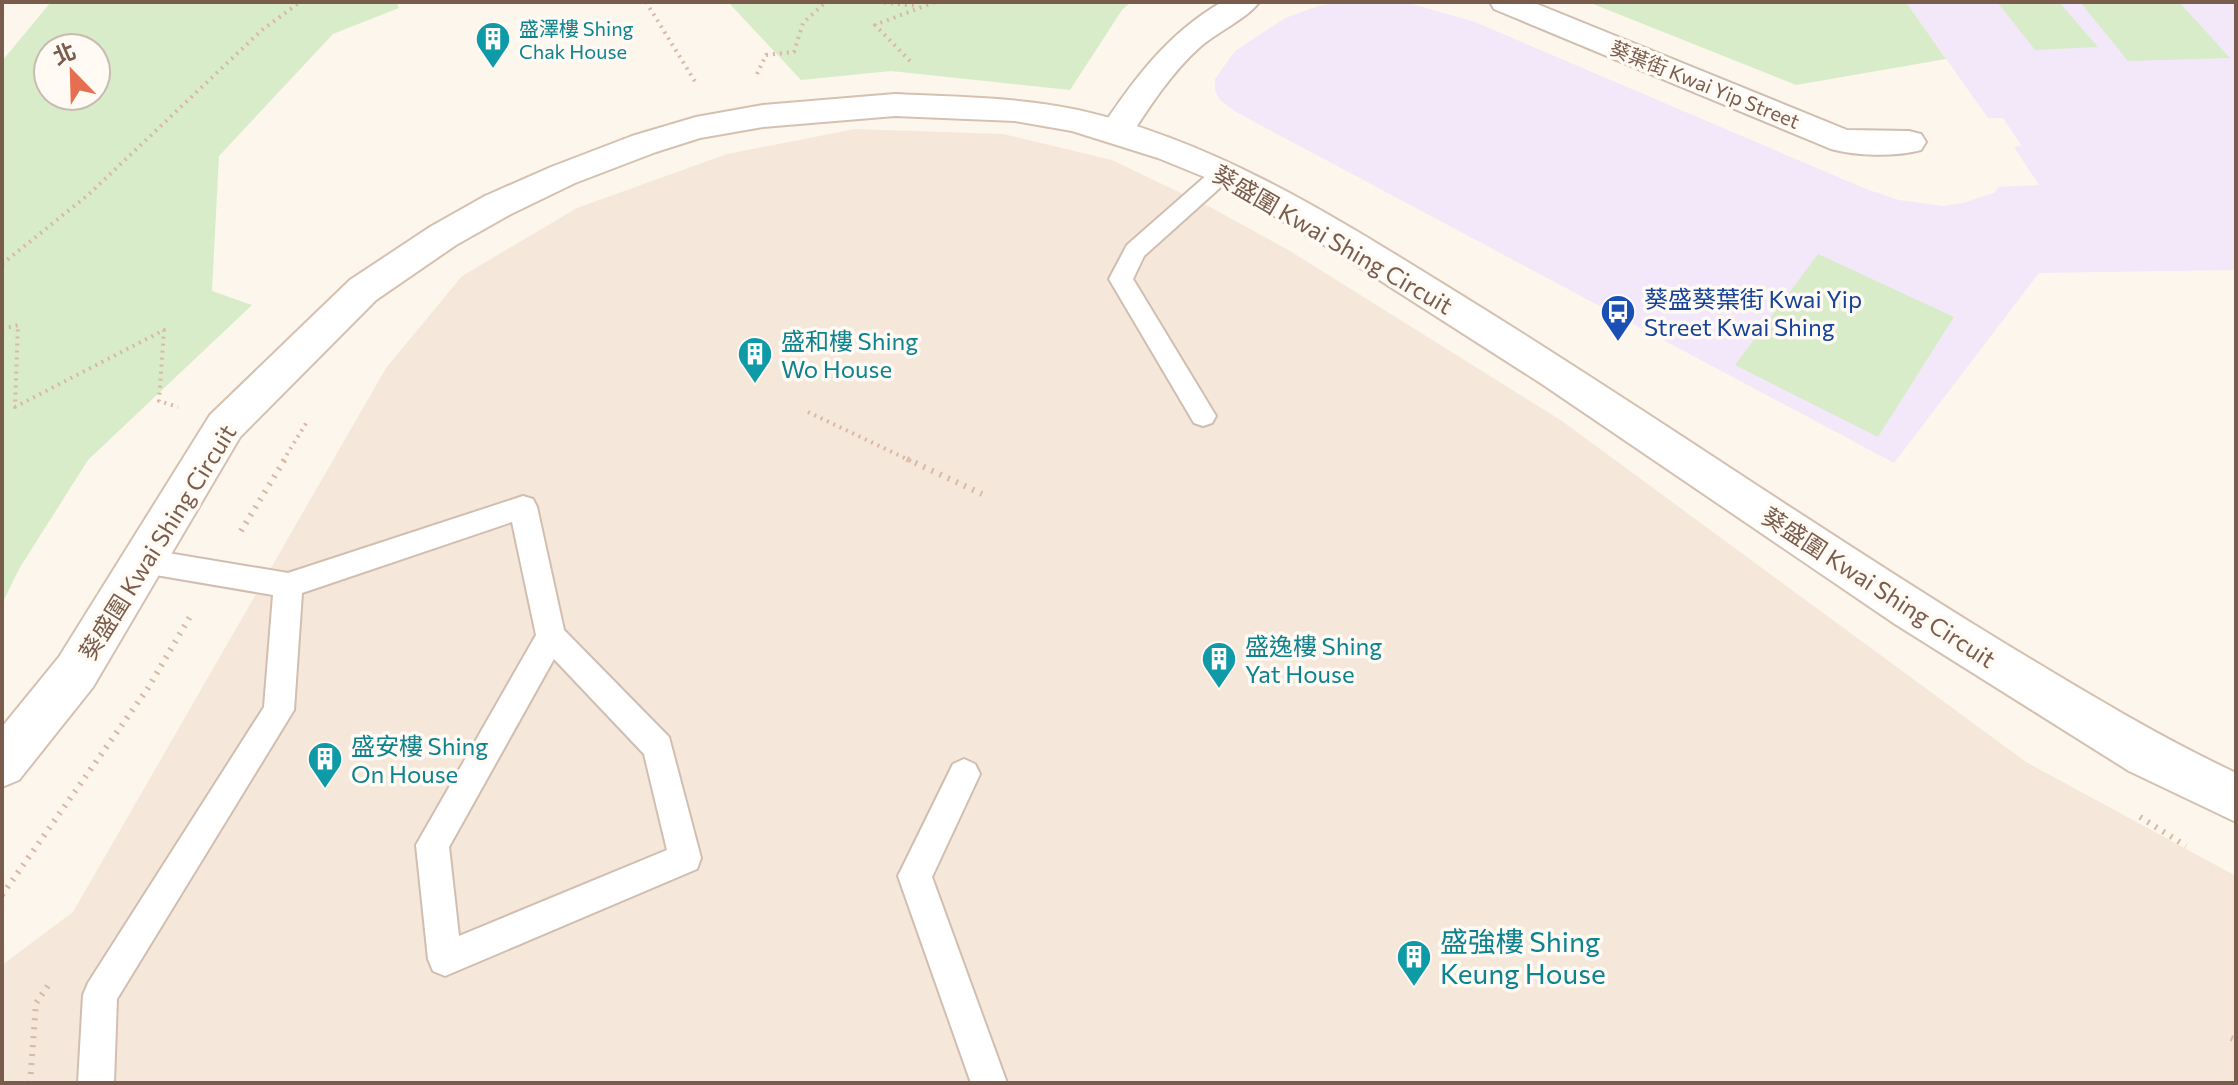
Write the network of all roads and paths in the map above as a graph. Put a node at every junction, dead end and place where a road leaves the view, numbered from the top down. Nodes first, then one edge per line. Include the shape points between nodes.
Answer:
1 (300, 2) edge
2 (646, 2) edge
3 (826, 2) edge
4 (877, 2) edge
5 (935, 2) edge
6 (1244, 2) edge
7 (1505, 2) edge
8 (923, 6) junction
9 (914, 65) dead end
10 (755, 78) dead end
11 (702, 93) dead end
12 (1116, 132) junction
13 (1909, 142) dead end
14 (1224, 172) junction
15 (2, 264) edge
16 (2, 329) edge
17 (182, 409) dead end
18 (314, 410) dead end
19 (808, 412) dead end
20 (1203, 416) dead end
21 (982, 494) dead end
22 (144, 561) junction
23 (216, 573) junction
24 (288, 585) junction
25 (551, 636) junction
26 (2, 764) edge
27 (964, 774) dead end
28 (2236, 798) edge
29 (2129, 810) dead end
30 (2186, 846) dead end
31 (2, 895) edge
32 (96, 1083) edge
33 (989, 1083) edge

1 - 15 path via 262,30 88,195
2 - 11 path
3 - 10 path via 803,23 794,52 766,55
4 - 8 path
5 - 8 path
6 - 12 street via 1181,44 1141,90
7 - 13 street, 葵葉街 Kwai Yip Street via 1843,141
8 - 9 path via 875,25
12 - 14 street, 葵盛圍 Kwai Shing Circuit
12 - 22 street, 葵盛圍 Kwai Shing Circuit via 1015,110 895,105 827,109 696,128 563,175 443,236 363,290 225,426
14 - 20 lane via 1163,223 1127,262 1121,279
14 - 28 street, 葵盛圍 Kwai Shing Circuit via 1556,373 1937,626 2146,755
16 - 17 path via 18,325 15,407 164,330 159,401
18 - 23 path
19 - 21 path
22 - 23 lane
22 - 26 street, 葵盛圍 Kwai Shing Circuit via 76,672
23 - 24 lane
23 - 31 path via 148,688
24 - 25 lane via 523,507
24 - 32 lane via 279,710 100,995
25 - 25 lane via 432,845 445,959 685,858 658,747
27 - 33 lane via 915,876
29 - 30 path

